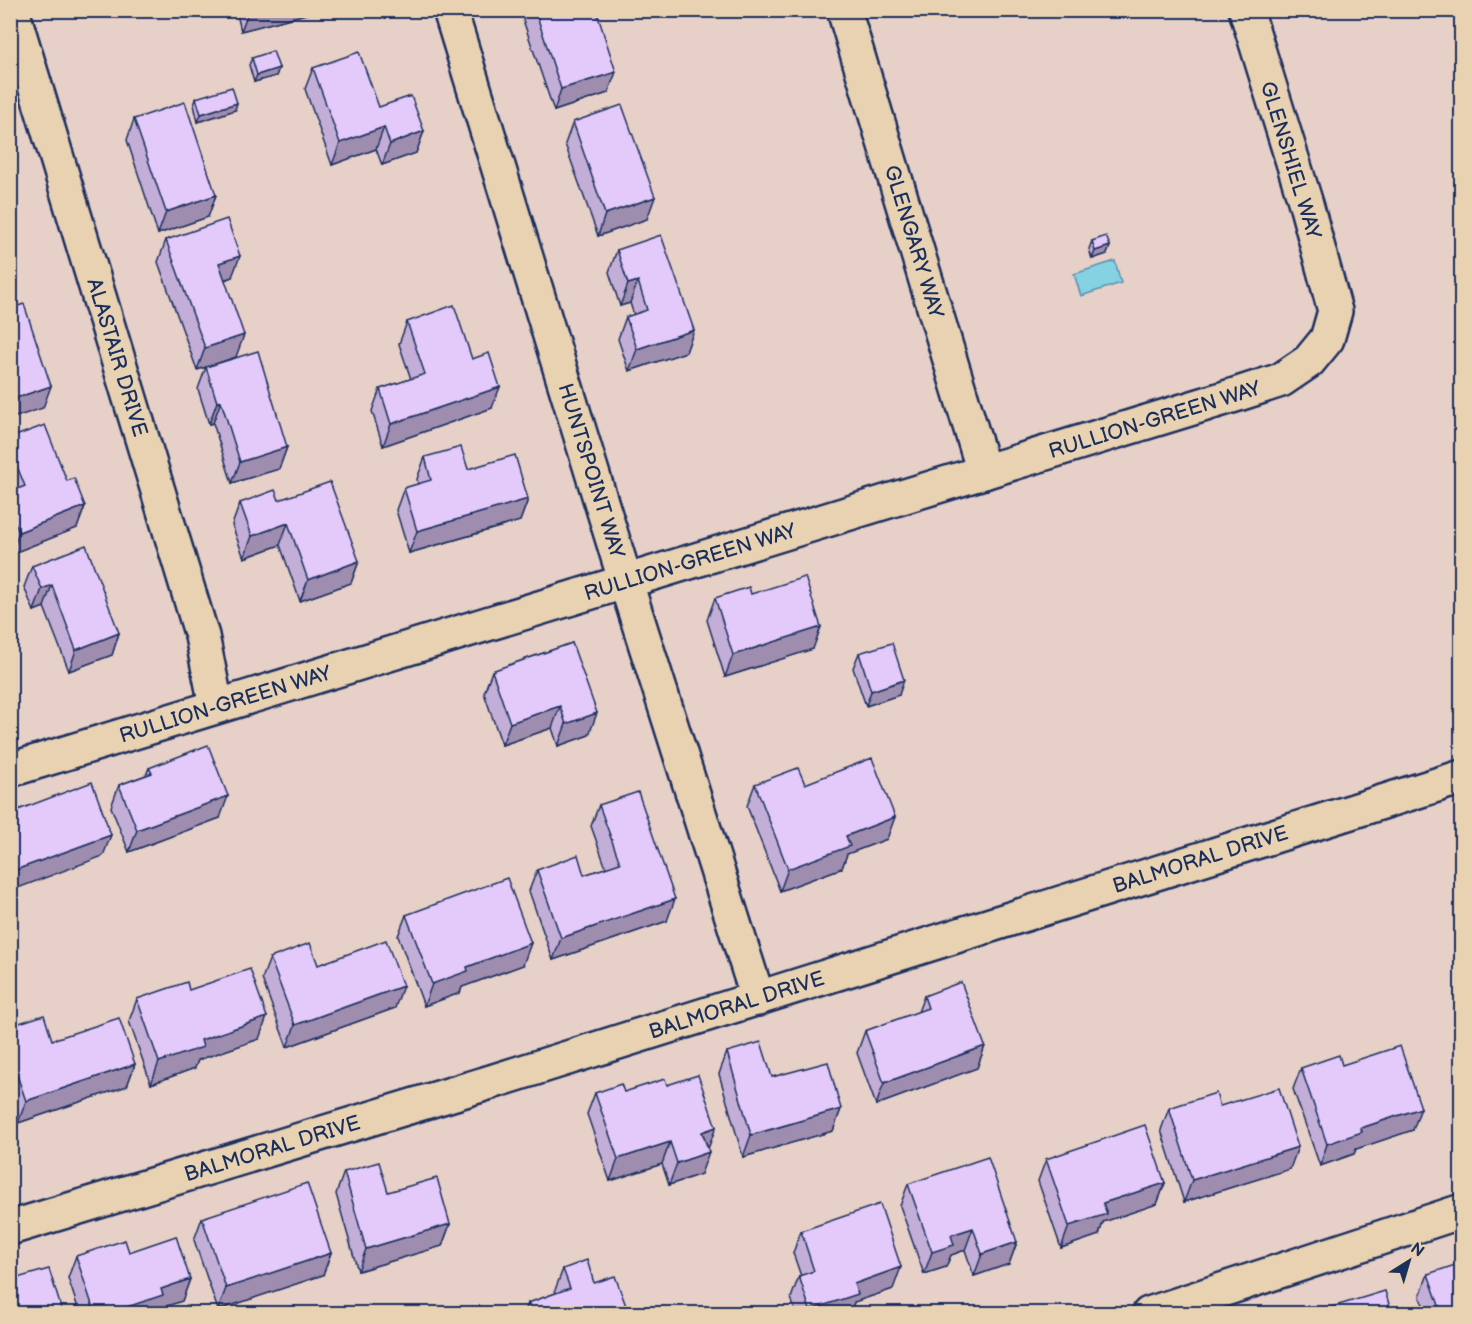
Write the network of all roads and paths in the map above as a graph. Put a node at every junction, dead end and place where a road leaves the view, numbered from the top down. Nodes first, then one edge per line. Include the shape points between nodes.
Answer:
1 (12, 10) edge
2 (450, 10) edge
3 (844, 10) edge
4 (1246, 10) edge
5 (1335, 311) joint
6 (984, 472) junction
7 (626, 583) junction
8 (216, 705) junction
9 (10, 770) edge
10 (1461, 777) edge
11 (758, 999) junction
12 (1461, 1211) edge
13 (10, 1228) edge
14 (1149, 1314) edge

1 - 8 street, ALASTAIR DRIVE via 202,636
2 - 7 street, HUNTSPOINT WAY
3 - 6 street, GLENGARY WAY
4 - 5 street, GLENSHIEL WAY
5 - 6 street, RULLION-GREEN WAY via 1327,339 1309,361 1281,380
6 - 7 street, RULLION-GREEN WAY
7 - 8 street, RULLION-GREEN WAY
7 - 11 street, HUNTSPOINT WAY
8 - 9 street, RULLION-GREEN WAY
10 - 11 street, BALMORAL DRIVE
11 - 13 street, BALMORAL DRIVE
12 - 14 street

